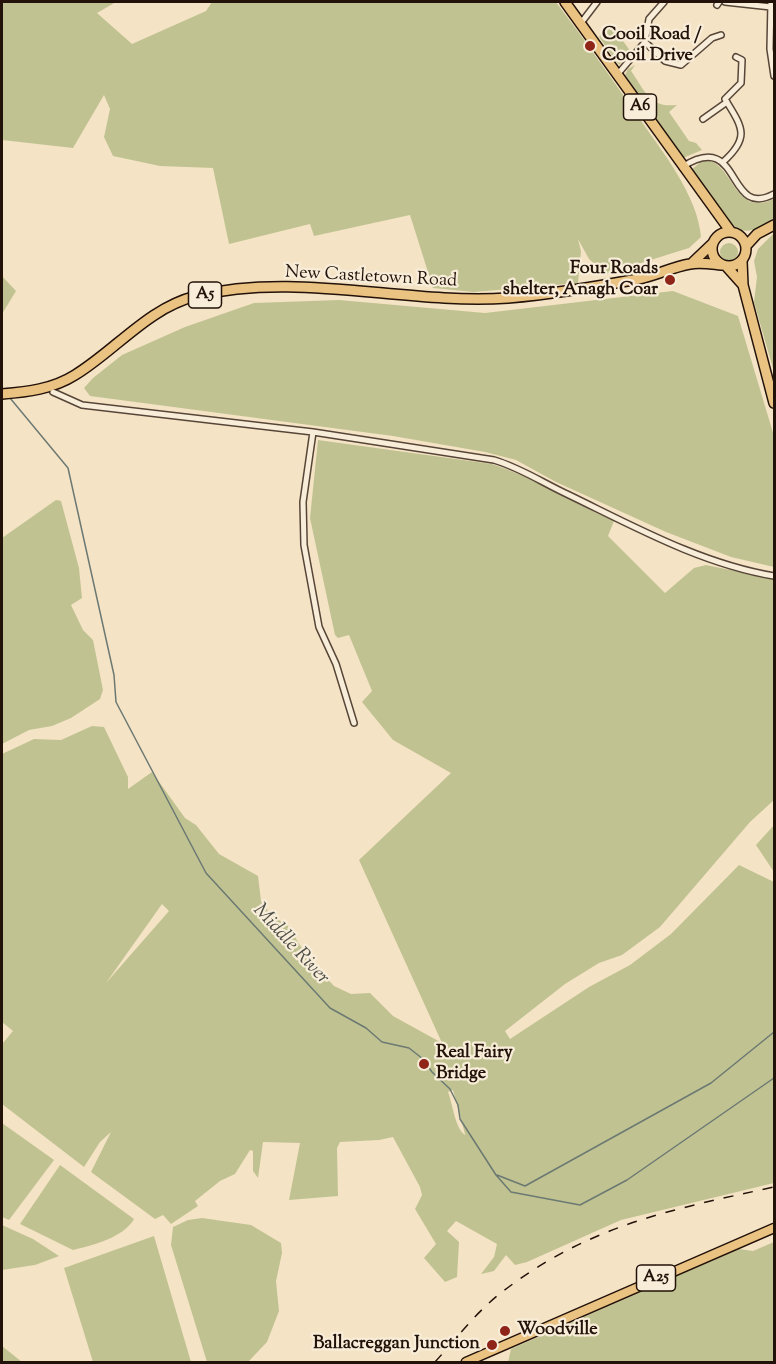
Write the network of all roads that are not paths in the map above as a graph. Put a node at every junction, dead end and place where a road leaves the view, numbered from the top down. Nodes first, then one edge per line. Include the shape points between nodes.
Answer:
1 (565, 2) edge
2 (597, 2) edge
3 (663, 2) edge
4 (725, 2) edge
5 (771, 4) edge
6 (581, 23) junction
7 (721, 35) dead end
8 (645, 42) junction
9 (736, 57) dead end
10 (617, 75) junction
11 (774, 76) edge
12 (727, 102) junction
13 (703, 119) dead end
14 (723, 162) junction
15 (682, 166) junction
16 (774, 194) edge
17 (715, 214) junction
18 (774, 225) edge
19 (735, 234) junction
20 (757, 234) junction
21 (715, 240) junction
22 (746, 246) junction
23 (742, 261) junction
24 (692, 263) junction
25 (724, 266) junction
26 (743, 285) junction
27 (53, 392) dead end
28 (2, 394) edge
29 (774, 403) edge
30 (312, 432) junction
31 (774, 576) edge
32 (354, 723) dead end
33 (774, 1228) edge
34 (466, 1362) edge

1 - 6 highway, A6
2 - 6 street
3 - 8 street via 649,20
4 - 5 street
5 - 11 street
6 - 10 highway, A6
7 - 8 street via 711,38 681,65 665,61
8 - 10 street
9 - 12 street via 742,60 743,75 741,83 726,96
10 - 15 highway, A6
12 - 13 street
12 - 14 street via 738,120 741,136 738,149
14 - 15 street via 702,155
14 - 16 street via 747,195 758,199
15 - 17 highway, A6
17 - 19 highway, A6
17 - 21 highway, A6
18 - 20 highway
19 - 20 highway
19 - 21 highway
19 - 22 highway
20 - 22 highway
21 - 24 highway, A5
21 - 25 highway via 714,257
22 - 23 highway
23 - 25 highway
23 - 26 highway
24 - 25 highway, A5
24 - 28 highway, New Castletown Road / A5 via 623,282 508,298 465,300 318,289 255,289 194,297 156,314 75,376 46,388
25 - 26 highway
26 - 29 highway
27 - 30 street via 82,405
30 - 31 street via 516,466 652,535 719,563
30 - 32 street via 303,502 304,545 320,627
33 - 34 main road, A25

